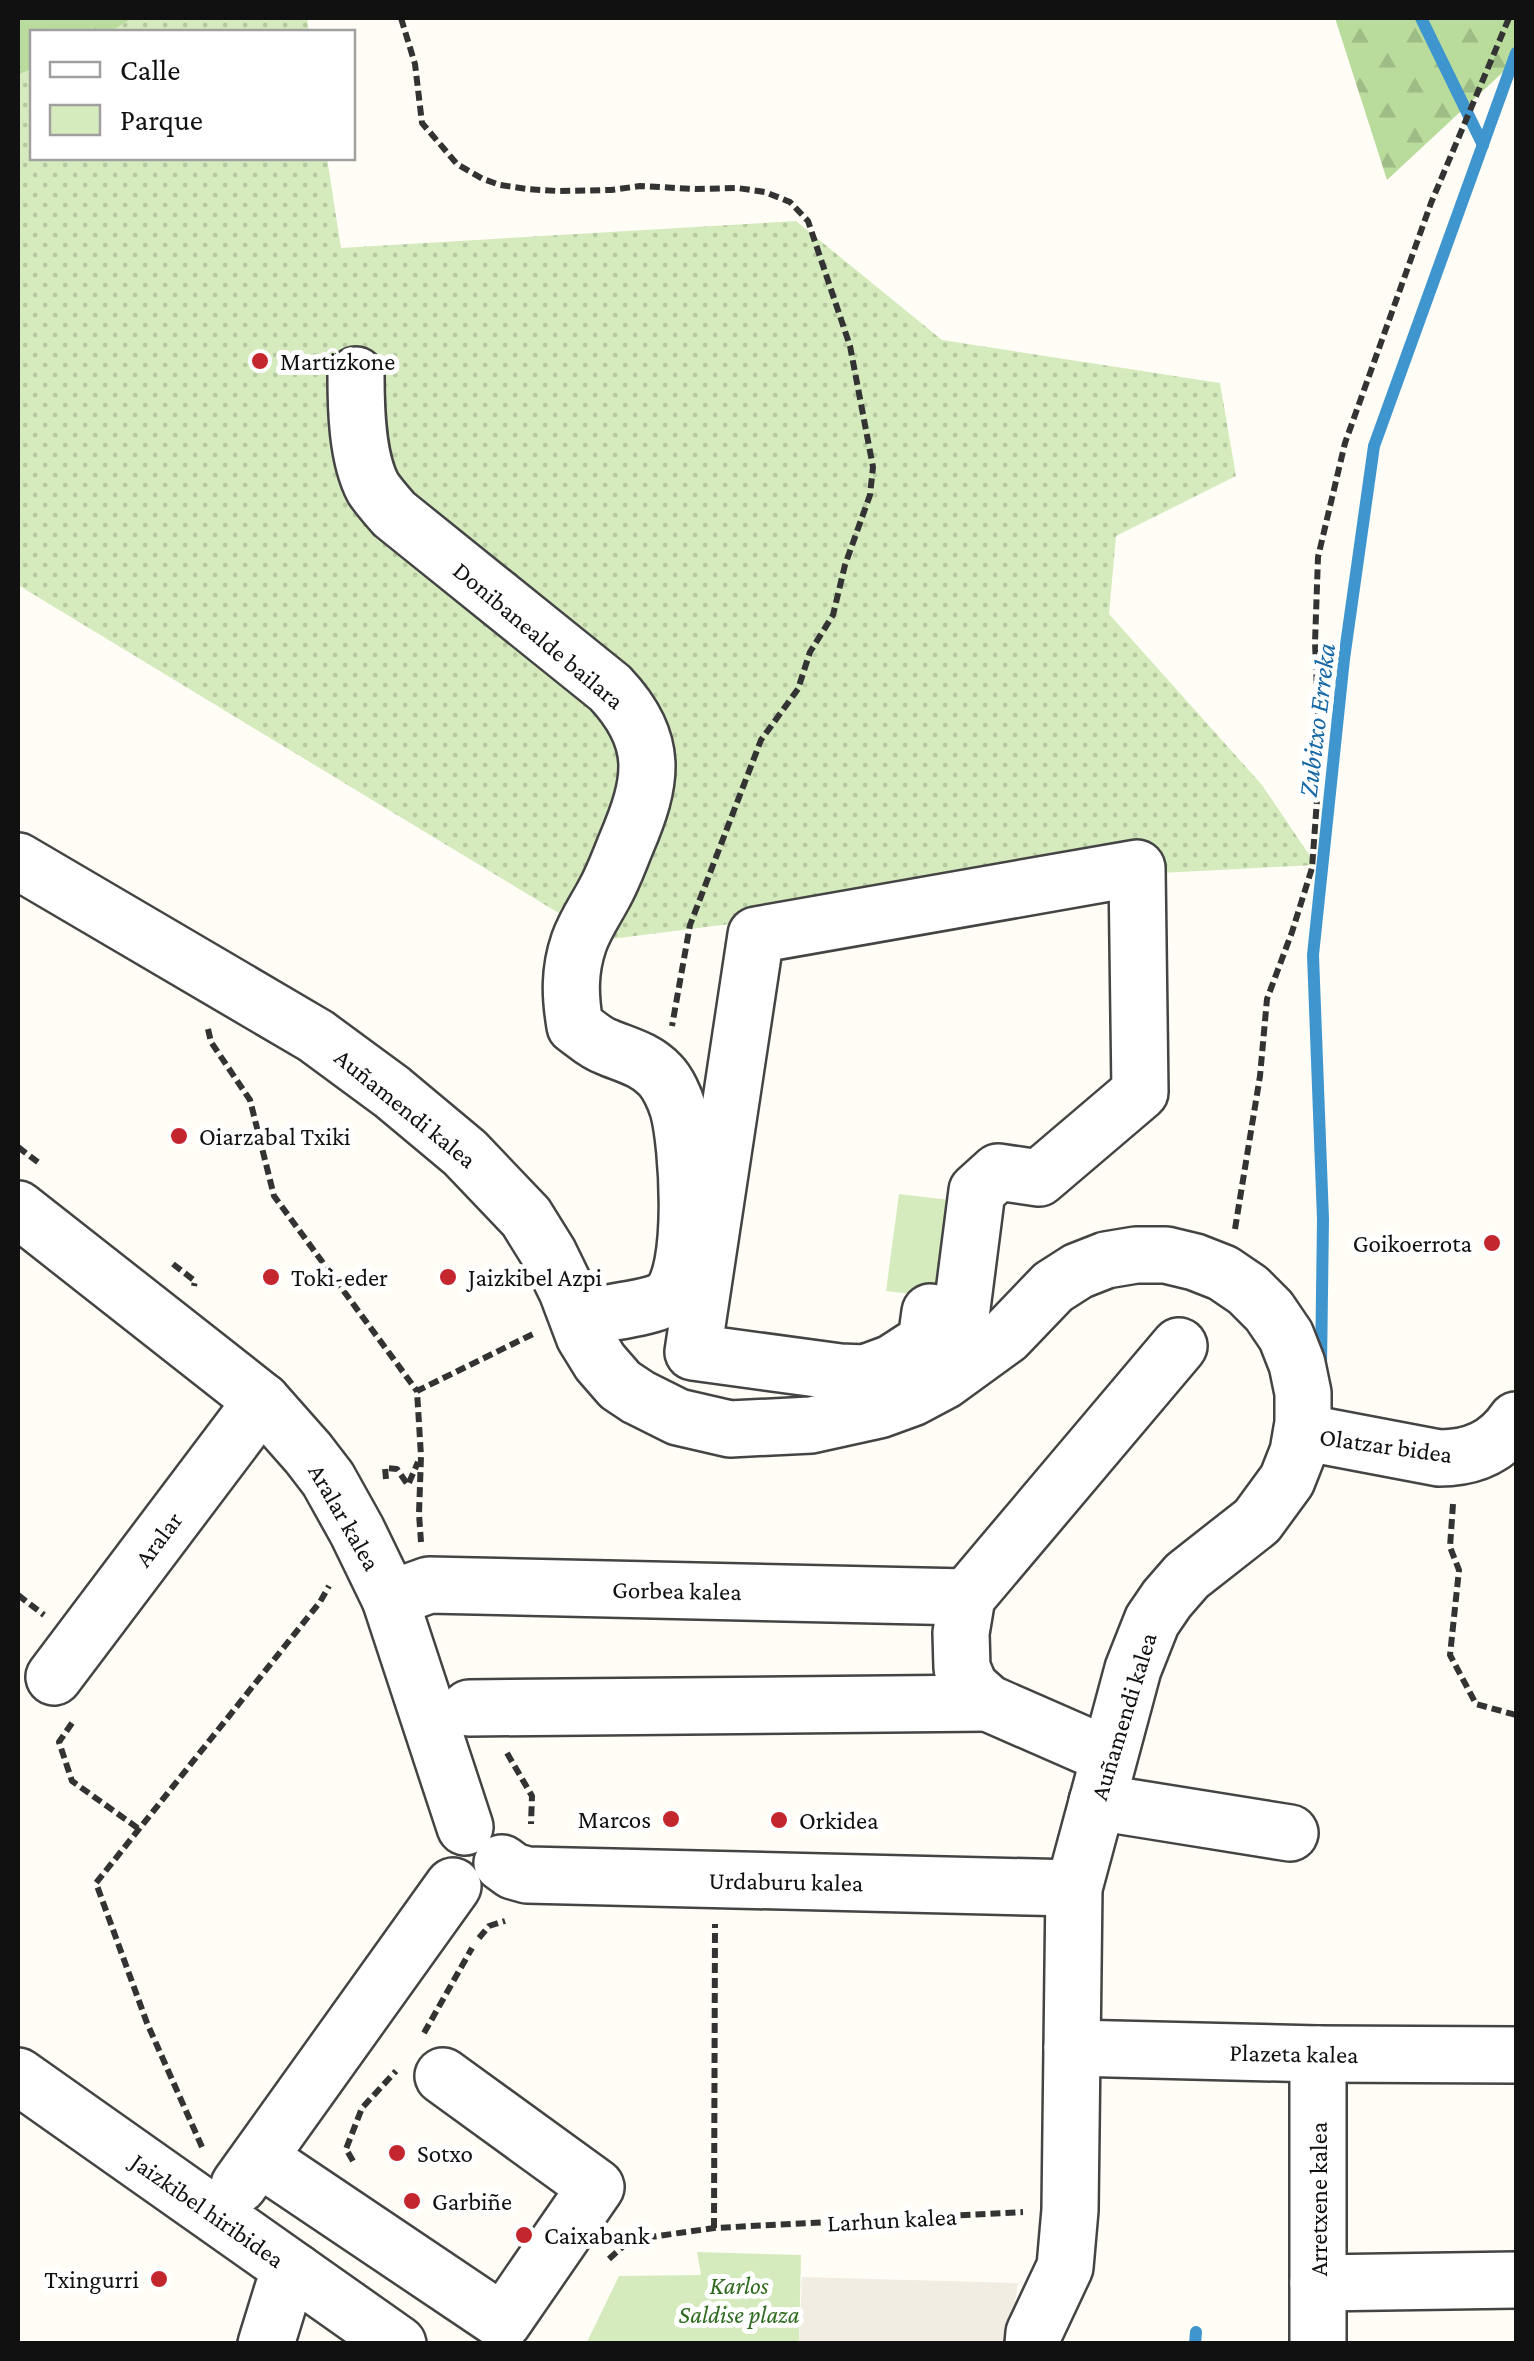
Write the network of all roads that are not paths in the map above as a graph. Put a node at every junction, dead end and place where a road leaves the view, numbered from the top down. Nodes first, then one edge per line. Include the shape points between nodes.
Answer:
1 (356, 375) dead end
2 (18, 860) edge
3 (18, 1209) edge
4 (562, 1322) junction
5 (1179, 1346) dead end
6 (693, 1352) joint
7 (262, 1401) junction
8 (1516, 1420) edge
9 (1302, 1432) junction
10 (967, 1597) junction
11 (390, 1599) junction
12 (66, 1695) road end
13 (988, 1703) junction
14 (469, 1708) dead end
15 (1103, 1779) junction
16 (1290, 1833) dead end
17 (484, 1845) junction
18 (1074, 1888) junction
19 (1072, 2048) junction
20 (1318, 2054) junction
21 (1516, 2055) edge
22 (421, 2060) road end
23 (18, 2076) edge
24 (259, 2158) junction
25 (222, 2210) junction
26 (296, 2272) junction
27 (1516, 2280) edge
28 (1318, 2284) junction
29 (266, 2344) edge
30 (398, 2344) edge
31 (1032, 2344) edge
32 (1318, 2344) edge

1 - 4 street, Donibanealde bailara via 364,456 373,487 394,514 610,688 645,745 641,810 579,941 569,990 574,1026 662,1077 678,1107 688,1210 682,1270 669,1297
2 - 4 street, Auñamendi kalea via 316,1036 465,1153 526,1218 548,1254 568,1291
3 - 7 street, Aralar kalea
4 - 9 street, Auñamendi kalea via 584,1336 620,1384 657,1408 730,1429 811,1425 879,1410 944,1380 1078,1271 1136,1254 1166,1255 1223,1274 1269,1312 1298,1364
5 - 10 street
6 - 6 street via 756,935 1137,868 1140,1092 1040,1178 998,1172 977,1192 961,1316 930,1312 926,1341 865,1373
7 - 11 street, Aralar kalea via 328,1479
7 - 12 street, Aralar
8 - 9 street, Olatzar bidea via 1490,1447 1456,1458
9 - 15 street, Auñamendi kalea via 1287,1480 1270,1506 1187,1576 1152,1621
10 - 11 street, Gorbea kalea via 429,1585
10 - 13 street via 962,1668
11 - 17 street, Aralar kalea
13 - 14 street
13 - 15 street
15 - 16 street
15 - 18 street, Auñamendi kalea
17 - 18 street, Urdaburu kalea via 527,1875
17 - 24 street via 455,1830 446,1838 439,1869 453,1886
18 - 19 street, Auñamendi kalea
19 - 20 street, Plazeta kalea
19 - 31 street, Auñamendi kalea via 1065,2267
20 - 21 street, Plazeta kalea
20 - 28 street, Arretxene kalea
22 - 24 street via 596,2187 503,2322
23 - 25 street, Jaizkibel hiribidea
24 - 25 street
25 - 26 street, Jaizkibel hiribidea
26 - 29 street
26 - 30 street, Jaizkibel hiribidea
27 - 28 street
28 - 32 street, Arretxene kalea

